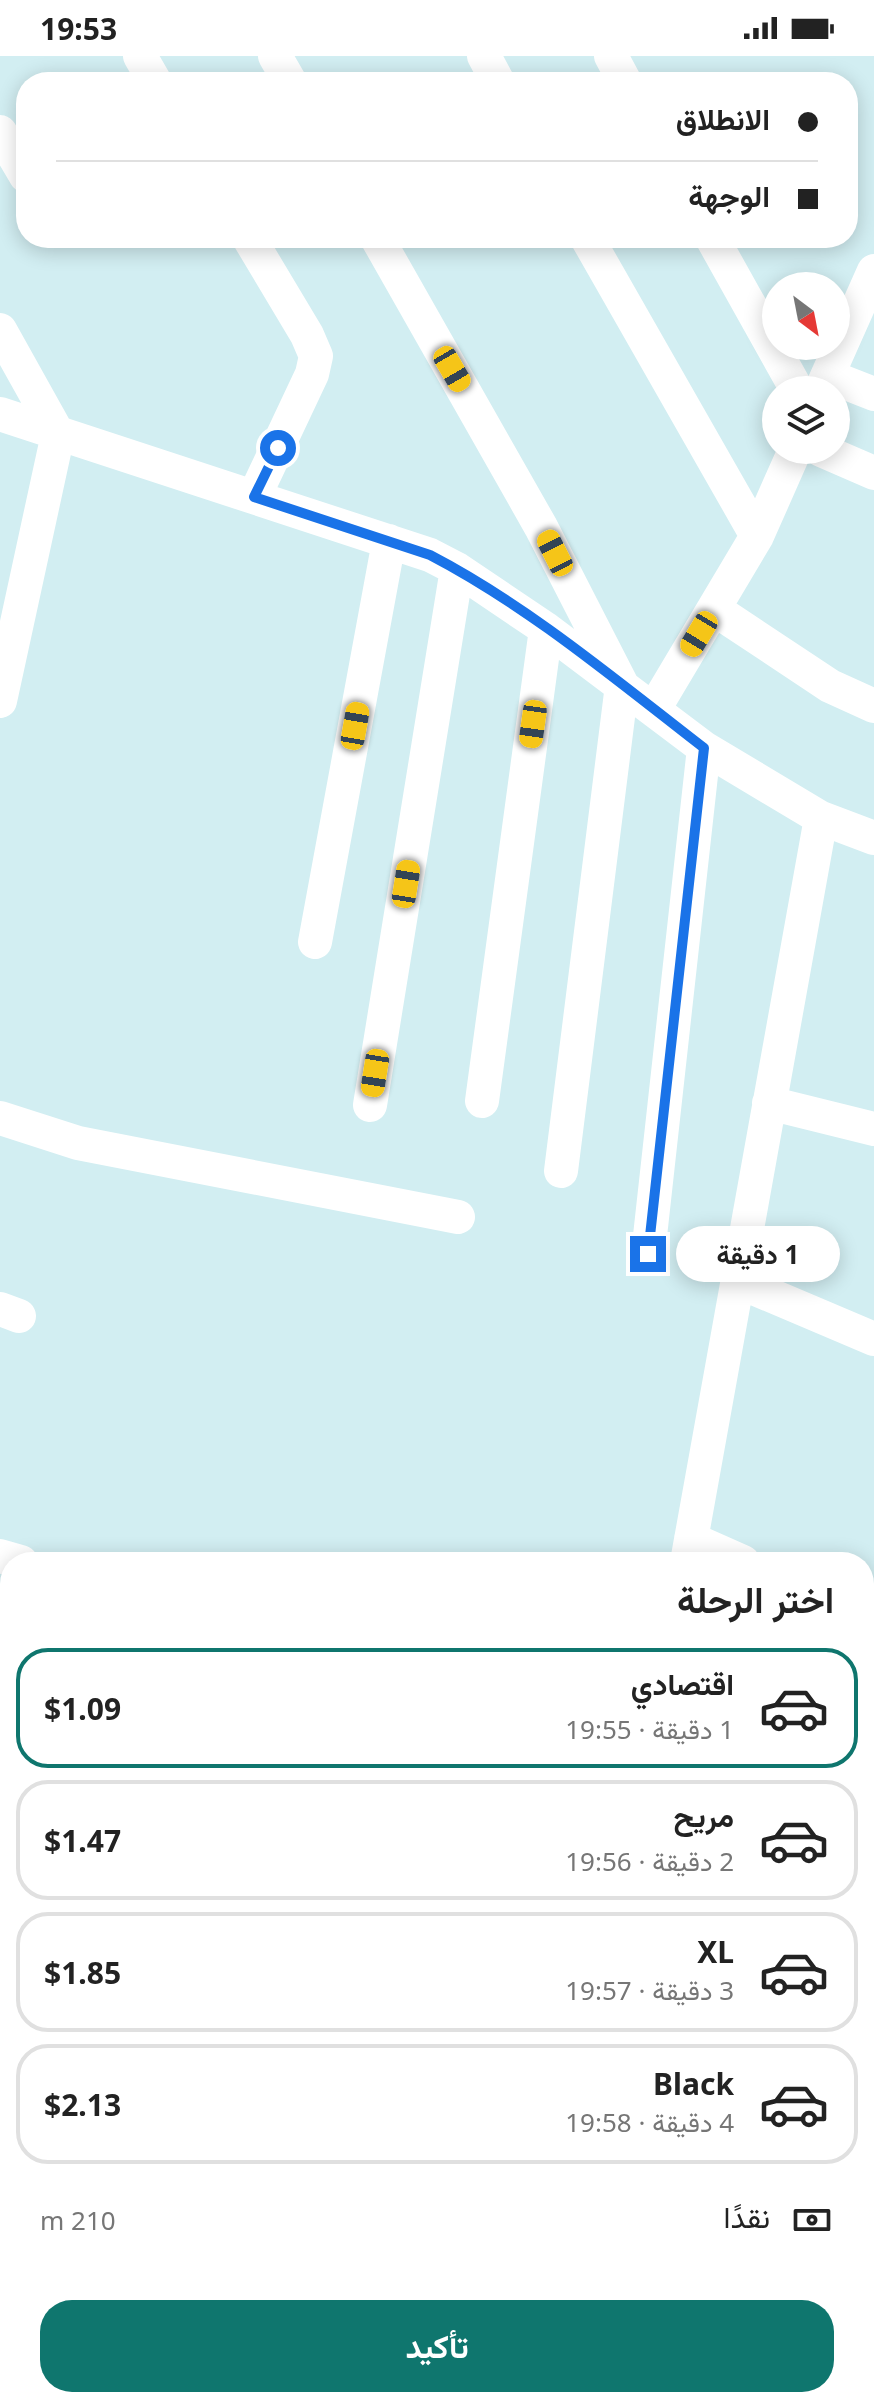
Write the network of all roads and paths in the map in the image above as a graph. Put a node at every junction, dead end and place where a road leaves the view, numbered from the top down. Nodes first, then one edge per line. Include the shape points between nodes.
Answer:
1 (0, 132) edge
2 (16, 159) edge
3 (255, 248) edge
4 (383, 248) edge
5 (593, 248) edge
6 (718, 248) edge
7 (874, 271) edge
8 (0, 330) edge
9 (789, 376) edge
10 (827, 376) edge
11 (850, 389) edge
12 (874, 394) edge
13 (0, 414) edge
14 (58, 434) junction
15 (850, 463) edge
16 (789, 464) edge
17 (874, 473) edge
18 (254, 497) junction
19 (757, 536) junction
20 (389, 541) junction
21 (457, 569) junction
22 (714, 609) junction
23 (546, 629) junction
24 (622, 685) junction
25 (0, 701) edge
26 (874, 706) edge
27 (654, 709) junction
28 (704, 748) junction
29 (821, 818) junction
30 (874, 838) edge
31 (315, 942) dead end
32 (482, 1101) dead end
33 (769, 1103) junction
34 (370, 1105) dead end
35 (0, 1118) edge
36 (874, 1129) edge
37 (561, 1171) dead end
38 (458, 1217) dead end
39 (648, 1254) dead end
40 (737, 1281) junction
41 (874, 1339) edge
42 (689, 1550) edge

1 - 2 street
3 - 18 street via 316,356
4 - 24 street via 541,527
5 - 19 street
6 - 9 street
7 - 10 street
8 - 14 street
11 - 12 street
13 - 14 street
14 - 18 street
14 - 25 street
15 - 17 street
16 - 19 street
18 - 20 street
19 - 22 street
20 - 21 street
20 - 31 street
21 - 23 street
21 - 34 street
22 - 26 street via 830,686
22 - 27 street
23 - 24 street
23 - 32 street
24 - 27 street
24 - 37 street
27 - 28 street
28 - 29 street
28 - 39 street
29 - 30 street
29 - 33 street
33 - 36 street
33 - 40 street
35 - 38 street via 78,1143
40 - 41 street
40 - 42 street

